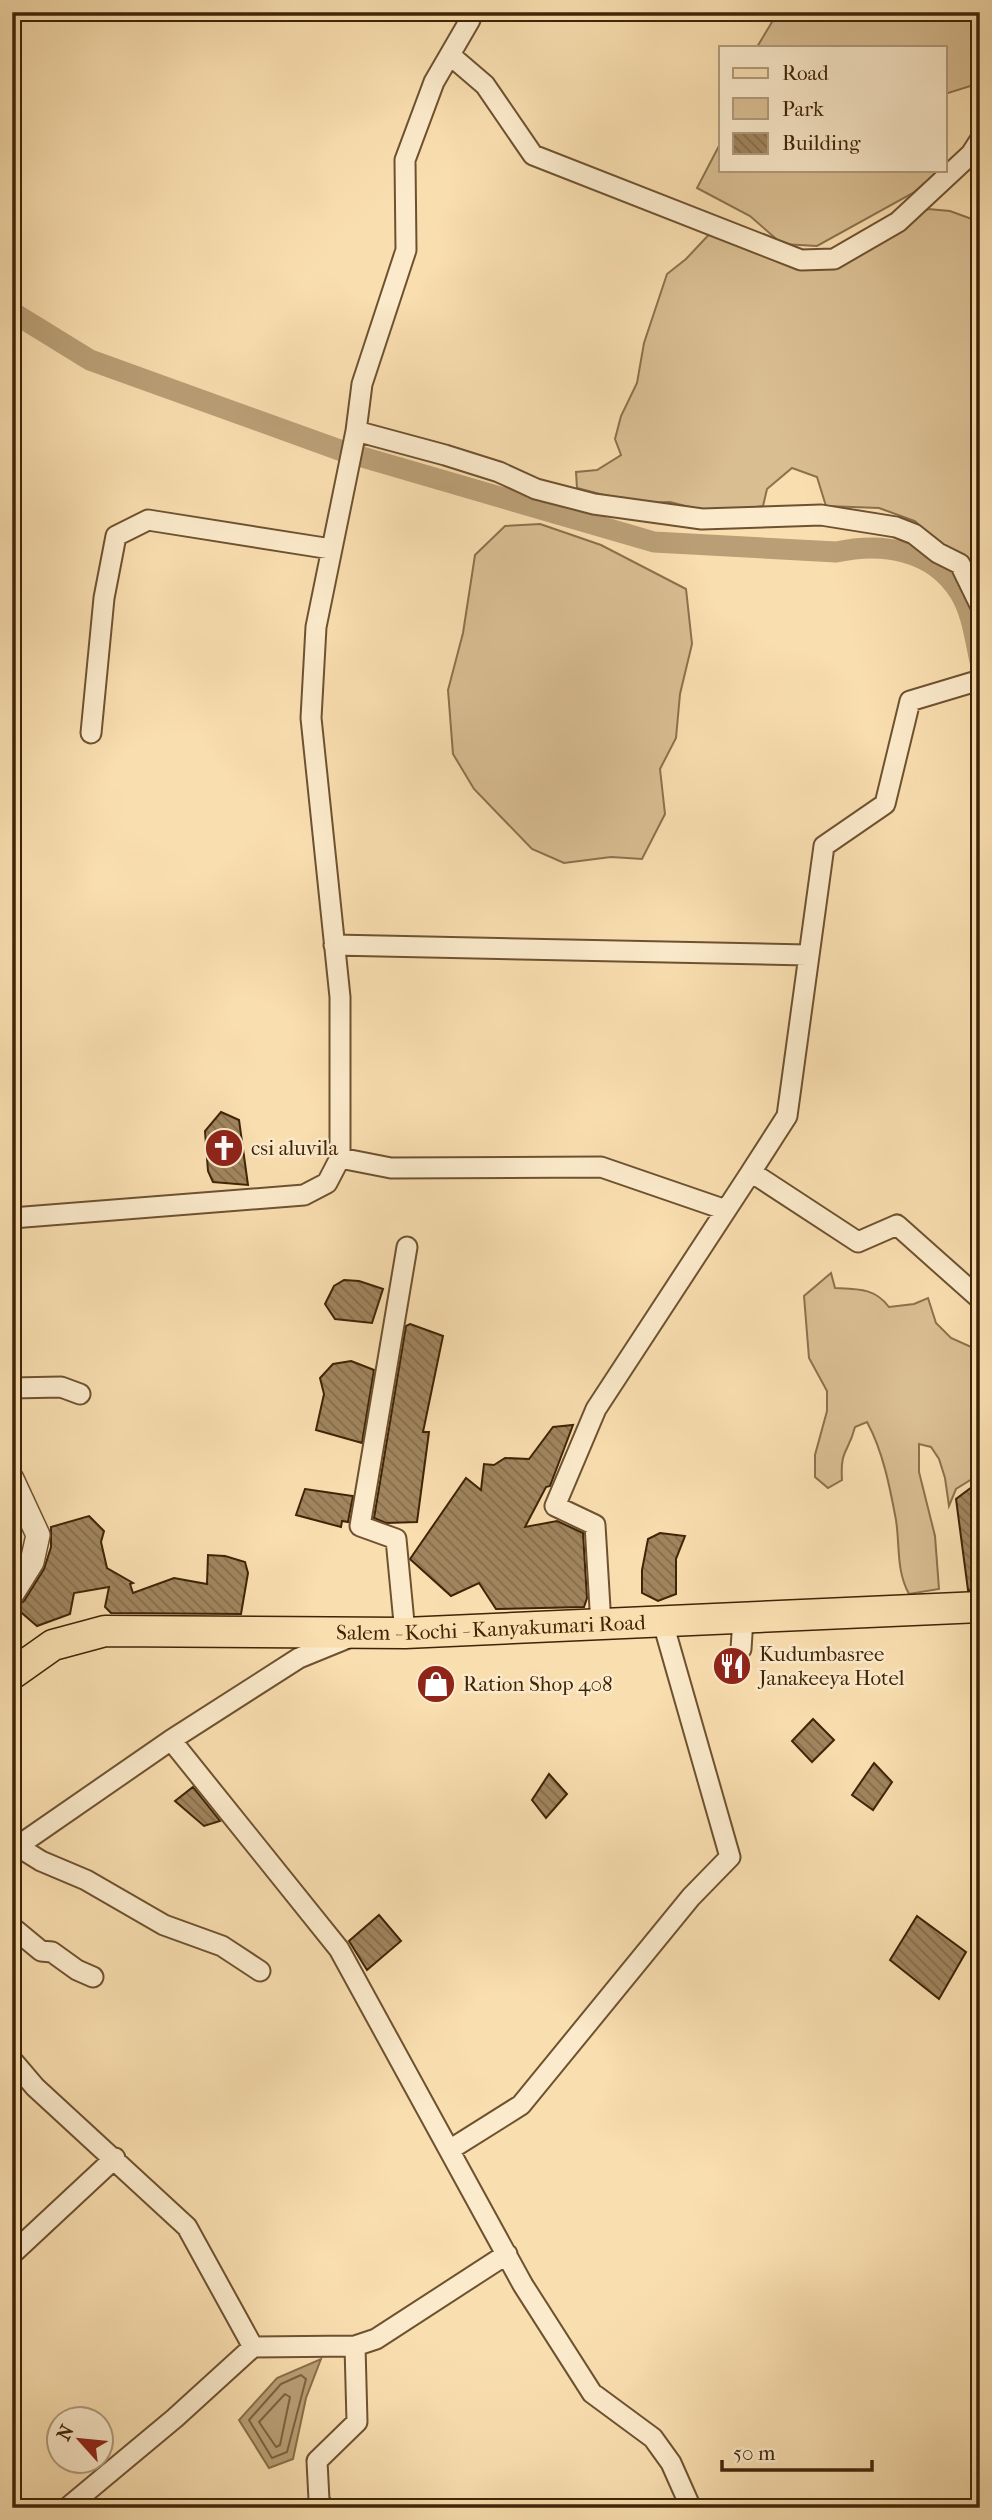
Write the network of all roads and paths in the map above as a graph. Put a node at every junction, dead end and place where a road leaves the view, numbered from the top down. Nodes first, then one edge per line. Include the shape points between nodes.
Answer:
1 (470, 12) edge
2 (450, 55) junction
3 (980, 140) edge
4 (356, 431) junction
5 (331, 549) junction
6 (980, 605) edge
7 (980, 680) edge
8 (91, 733) dead end
9 (334, 946) junction
10 (807, 955) junction
11 (340, 1158) junction
12 (751, 1172) junction
13 (726, 1210) junction
14 (12, 1218) edge
15 (407, 1247) dead end
16 (980, 1298) edge
17 (12, 1388) edge
18 (80, 1394) dead end
19 (12, 1479) edge
20 (12, 1594) edge
21 (980, 1607) edge
22 (743, 1619) junction
23 (663, 1623) junction
24 (601, 1625) junction
25 (405, 1633) junction
26 (359, 1634) junction
27 (741, 1649) dead end
28 (12, 1674) edge
29 (171, 1740) junction
30 (14, 1848) edge
31 (12, 1927) edge
32 (260, 1971) dead end
33 (93, 1977) dead end
34 (12, 2060) edge
35 (451, 2149) junction
36 (115, 2158) junction
37 (12, 2254) edge
38 (506, 2254) junction
39 (355, 2346) junction
40 (253, 2347) junction
41 (67, 2508) edge
42 (324, 2508) edge
43 (691, 2508) edge

1 - 2 street
2 - 3 street via 485,85 533,155 801,260 834,259 898,222 971,154
2 - 4 street via 434,82 405,160 406,250 362,384
4 - 5 street
4 - 6 street via 594,504 702,519 821,515 897,527 960,564
5 - 8 street via 148,520 116,536 104,598
5 - 9 street via 316,627 311,718
7 - 10 street via 910,701 885,804 824,846
9 - 10 street
9 - 11 street via 340,997
10 - 12 street via 787,1116
11 - 13 street via 391,1168 601,1167
11 - 14 street via 327,1183 304,1195
12 - 13 street
12 - 16 street via 858,1242 897,1225
13 - 24 street via 596,1409 555,1506 595,1525
15 - 25 street via 360,1526 396,1539
17 - 18 street via 61,1387
19 - 20 street via 38,1535 33,1562
21 - 22 main road, Salem - Kochi - Kanyakumari Road
22 - 23 main road, Salem - Kochi - Kanyakumari Road
22 - 27 street
23 - 24 main road, Salem - Kochi - Kanyakumari Road
23 - 35 street via 730,1857 691,1897 521,2105
24 - 25 main road, Salem - Kochi - Kanyakumari Road
25 - 26 main road, Salem - Kochi - Kanyakumari Road
26 - 28 main road, Salem - Kochi - Kanyakumari Road via 105,1631 54,1646
26 - 29 street via 299,1658
29 - 30 street
29 - 35 street via 339,1949
30 - 32 street via 86,1880 164,1925 215,1943
31 - 33 street via 41,1951 52,1952
34 - 36 street via 35,2087
35 - 38 street
36 - 37 street
36 - 40 street via 187,2227
38 - 39 street via 376,2339
38 - 43 street via 592,2393 653,2438 671,2463
39 - 40 street
39 - 42 street via 357,2422 317,2461 319,2500
40 - 41 street

